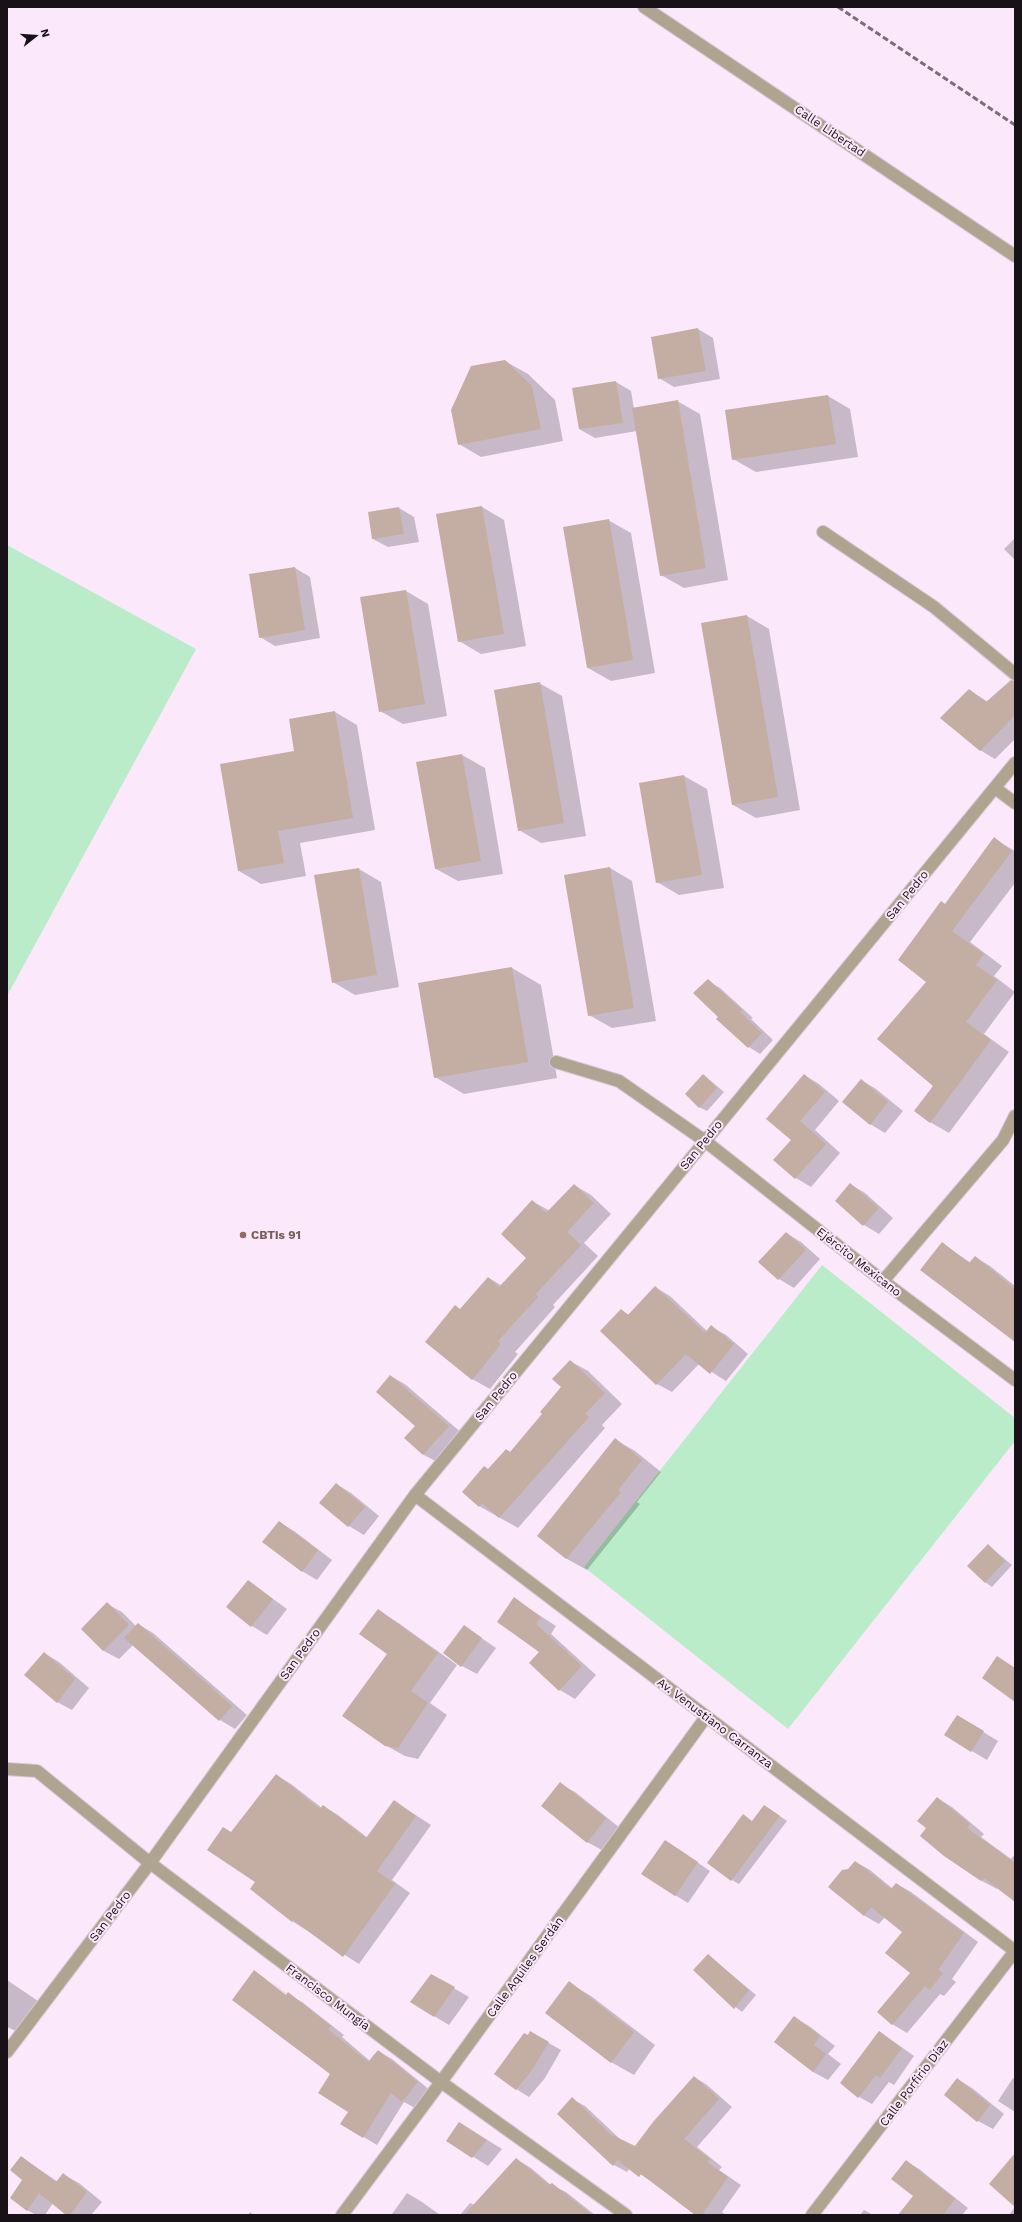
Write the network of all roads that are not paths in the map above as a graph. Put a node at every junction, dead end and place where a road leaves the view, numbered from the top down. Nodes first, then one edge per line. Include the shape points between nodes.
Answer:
1 (644, 7) edge
2 (1015, 256) edge
3 (823, 532) dead end
4 (1015, 674) edge
5 (1015, 763) edge
6 (995, 788) junction
7 (1015, 803) edge
8 (556, 1062) dead end
9 (1015, 1116) edge
10 (705, 1141) junction
11 (883, 1280) junction
12 (1015, 1380) edge
13 (415, 1496) junction
14 (706, 1717) junction
15 (7, 1769) edge
16 (150, 1863) junction
17 (1015, 1951) edge
18 (7, 2052) edge
19 (441, 2082) junction
20 (342, 2215) edge
21 (626, 2215) edge
22 (812, 2215) edge

1 - 2 street, Calle Libertad
3 - 4 street via 934,607
5 - 6 street, San Pedro
6 - 7 street
6 - 10 street, San Pedro
8 - 10 street, Ejército Mexicano via 619,1081
9 - 11 street via 1003,1140
10 - 11 street, Ejército Mexicano
10 - 13 street, San Pedro
11 - 12 street, Ejército Mexicano
13 - 14 street, Av. Venustiano Carranza
13 - 16 street, San Pedro
14 - 17 street, Av. Venustiano Carranza
14 - 19 street, Calle Aquiles Serdán
15 - 16 street, Francisco Mungía via 37,1771
16 - 18 street, San Pedro
16 - 19 street, Francisco Mungía
17 - 22 street, Calle Porfirio Díaz
19 - 20 street, Calle Aquiles Serdán
19 - 21 street, Francisco Mungía

